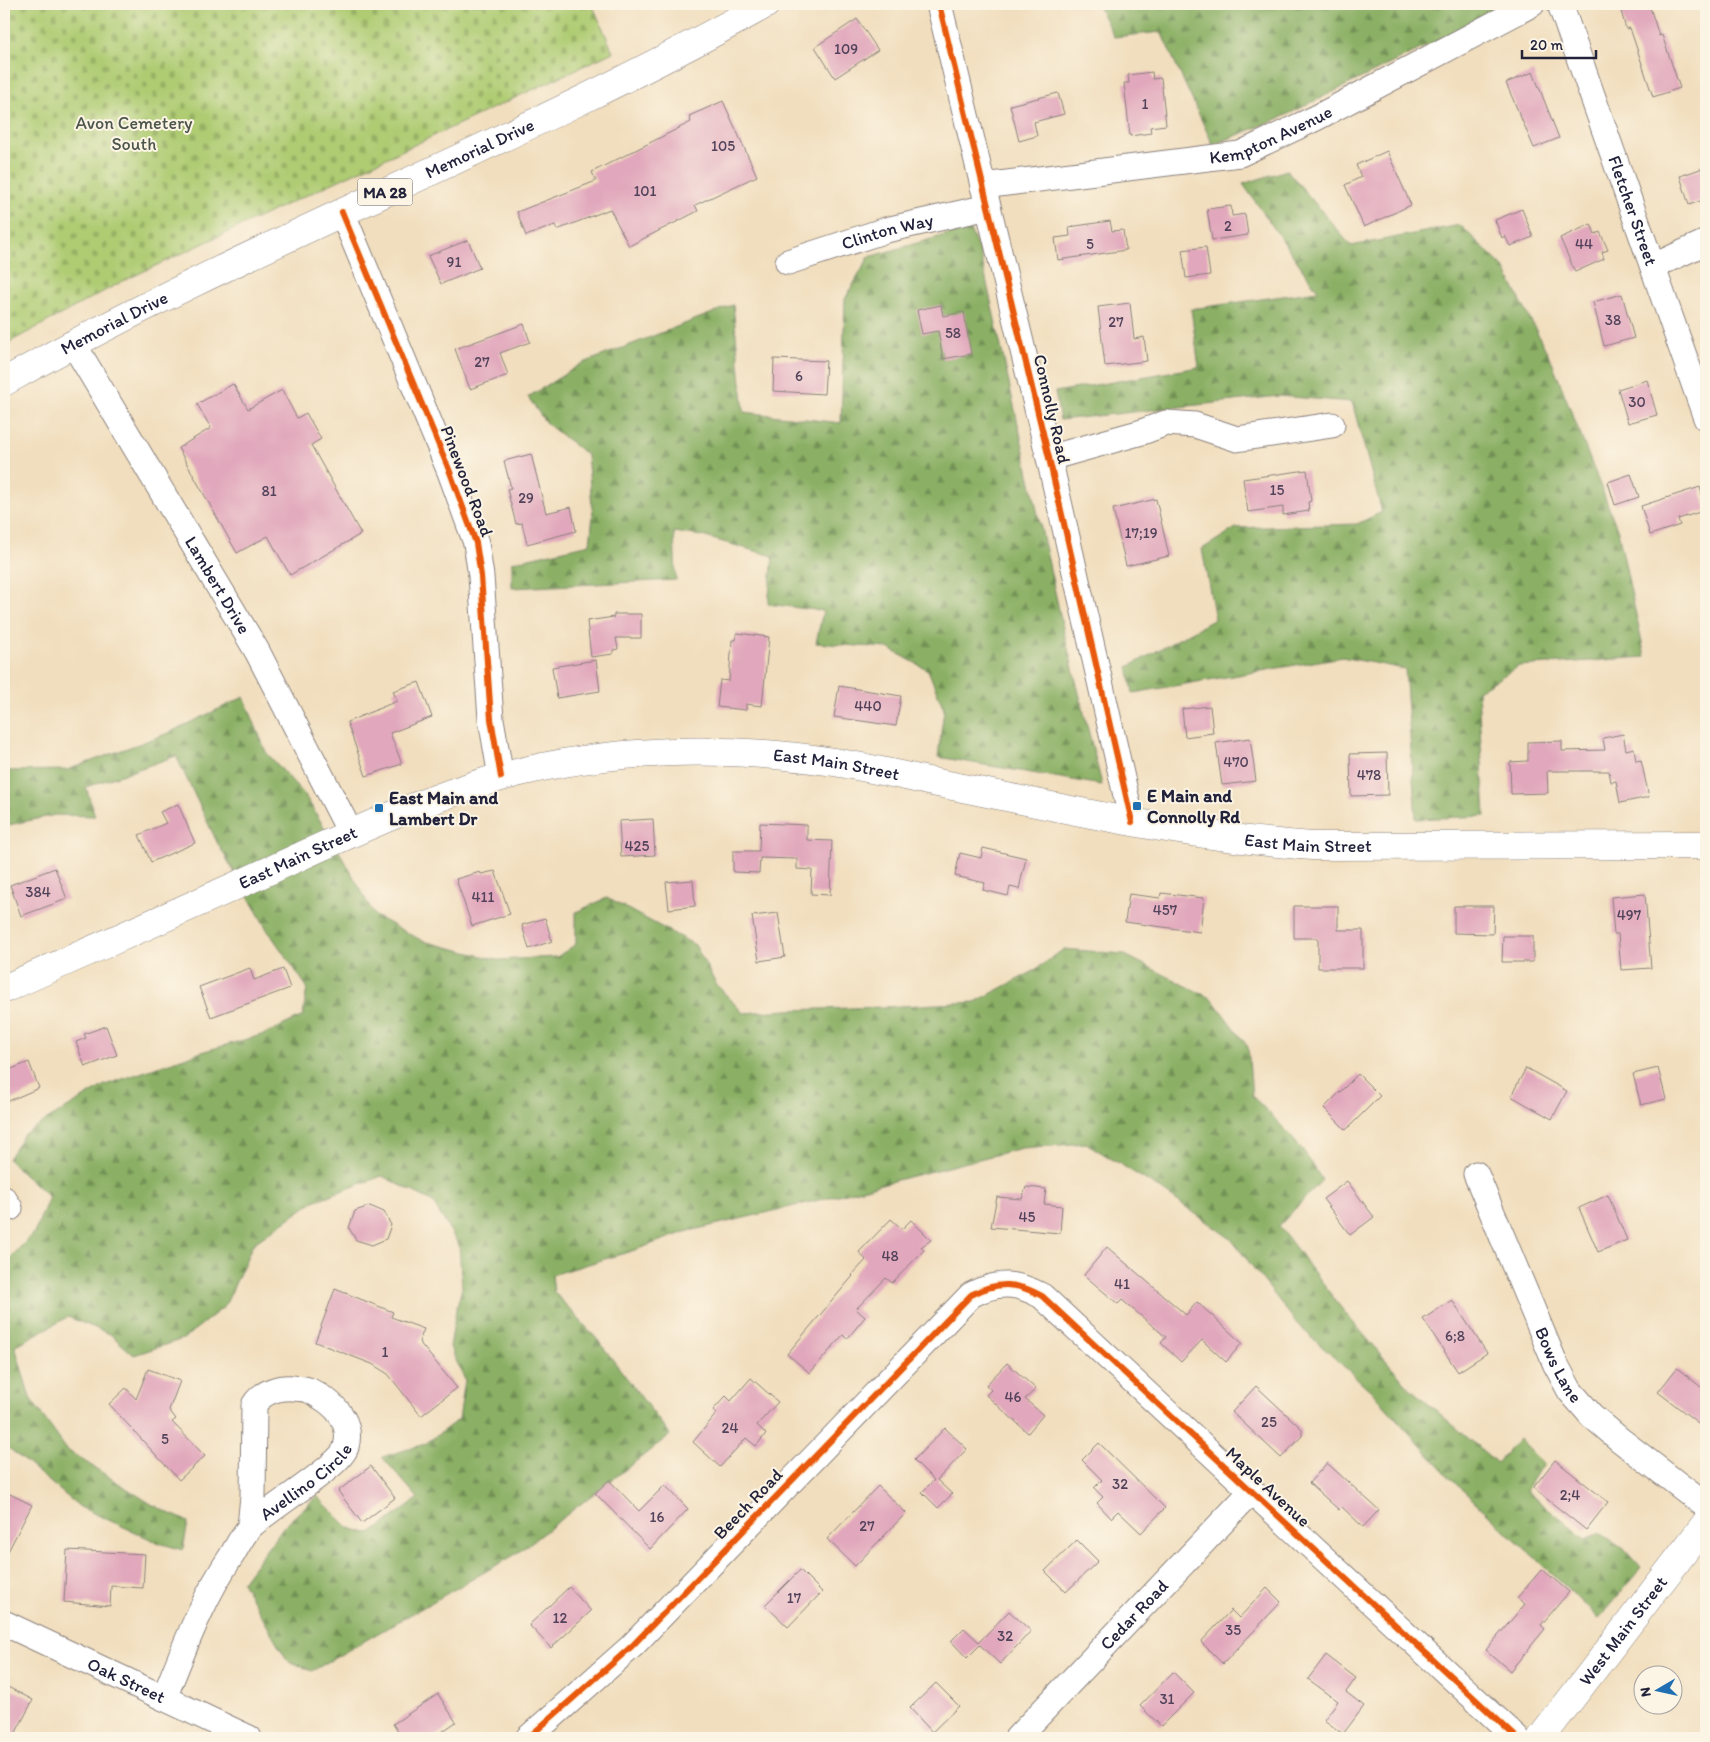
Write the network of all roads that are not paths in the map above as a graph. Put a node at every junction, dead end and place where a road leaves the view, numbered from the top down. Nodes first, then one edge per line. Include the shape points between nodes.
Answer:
1 (766, 4) edge
2 (939, 4) edge
3 (1532, 4) edge
4 (1560, 4) edge
5 (985, 197) junction
6 (342, 212) junction
7 (1706, 242) edge
8 (788, 262) dead end
9 (1654, 266) junction
10 (73, 343) junction
11 (4, 382) edge
12 (1706, 418) edge
13 (1332, 425) dead end
14 (1049, 458) junction
15 (501, 777) junction
16 (1132, 822) junction
17 (351, 834) junction
18 (1706, 845) edge
19 (4, 989) edge
20 (1476, 1174) dead end
21 (986, 1287) joint
22 (1251, 1492) junction
23 (1706, 1506) edge
24 (1706, 1523) edge
25 (250, 1527) junction
26 (4, 1623) edge
27 (164, 1698) junction
28 (249, 1738) edge
29 (528, 1738) edge
30 (1017, 1738) edge
31 (1517, 1738) edge
32 (1541, 1738) edge

1 - 6 main road, Memorial Drive / MA 28 via 624,80
2 - 5 street, Connolly Road
3 - 5 street, Kempton Avenue via 1316,118 1240,154
4 - 9 street, Fletcher Street
5 - 8 street, Clinton Way
5 - 14 street, Connolly Road
6 - 10 main road, Memorial Drive / MA 28
6 - 15 street, Pinewood Road via 450,472 476,543 491,719
7 - 9 street
9 - 12 street, Fletcher Street
10 - 11 main road, Memorial Drive / MA 28
10 - 17 street, Lambert Drive via 257,651
13 - 14 street via 1237,439 1195,425 1166,423
14 - 16 street, Connolly Road
15 - 16 main road, East Main Street via 544,767 635,754 750,753 833,762
15 - 17 main road, East Main Street
16 - 18 main road, East Main Street via 1245,840 1312,846
17 - 19 main road, East Main Street
20 - 23 street, Bows Lane via 1555,1363 1570,1391 1612,1433
21 - 22 street, Maple Avenue via 1019,1286 1042,1296
21 - 29 street, Beech Road via 971,1295 632,1646
22 - 30 street, Cedar Road
22 - 31 street, Maple Avenue
24 - 32 main road, West Main Street
25 - 25 street, Avellino Circle via 332,1465 346,1450 347,1429 342,1414 309,1390 286,1388 266,1393 254,1406
25 - 27 street, Avellino Circle via 215,1580
26 - 27 street, Oak Street
27 - 28 street, Oak Street

